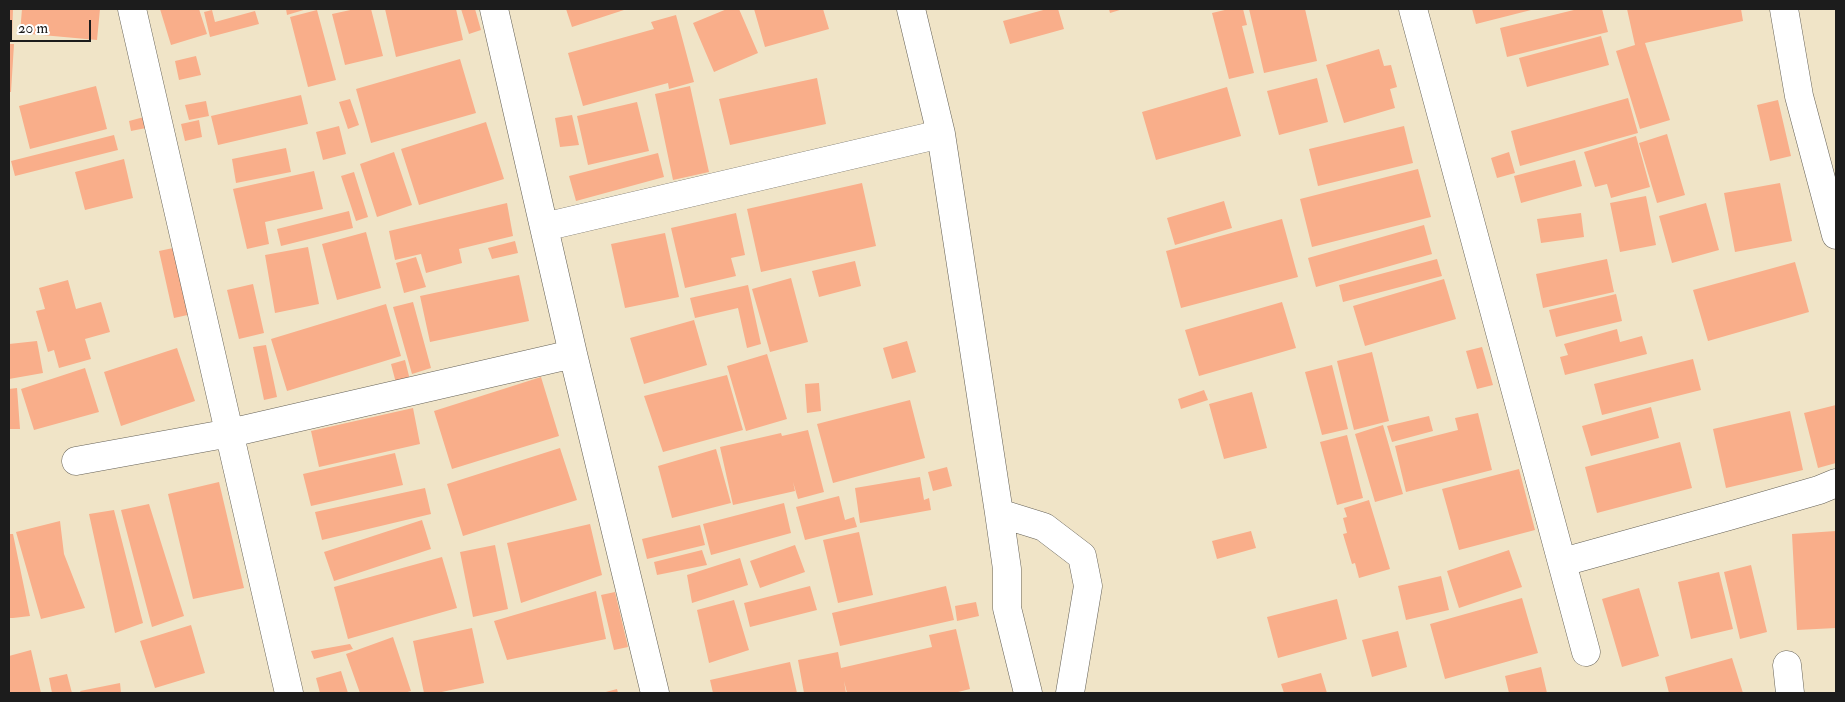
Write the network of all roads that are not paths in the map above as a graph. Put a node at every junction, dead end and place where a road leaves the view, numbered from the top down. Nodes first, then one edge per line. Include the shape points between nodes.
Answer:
1 (132, 9) edge
2 (494, 9) edge
3 (911, 9) edge
4 (1413, 9) edge
5 (1784, 9) edge
6 (941, 134) junction
7 (544, 226) junction
8 (1836, 236) edge
9 (572, 354) junction
10 (230, 433) junction
11 (76, 461) dead end
12 (1836, 482) edge
13 (999, 513) junction
14 (1563, 562) junction
15 (1586, 652) dead end
16 (1786, 665) dead end
17 (289, 693) edge
18 (655, 693) edge
19 (1028, 693) edge
20 (1070, 693) edge
21 (1790, 693) edge

1 - 10 street
2 - 7 street
3 - 6 street
4 - 14 street
5 - 8 street via 1798,96
6 - 7 street
6 - 13 street
7 - 9 street
9 - 10 street
9 - 18 street
10 - 11 street
10 - 17 street
12 - 14 street via 1819,490
13 - 19 street via 1007,569 1007,608
13 - 20 street via 1044,527 1082,556 1088,586
14 - 15 street
16 - 21 street

